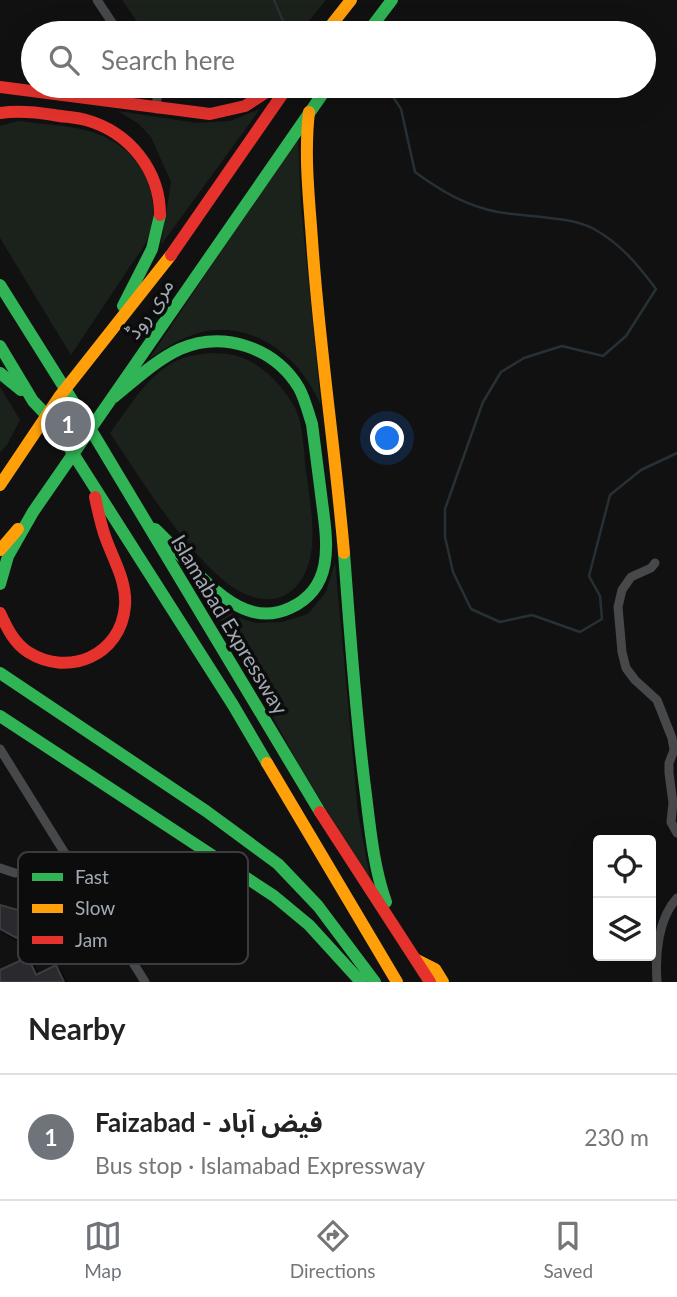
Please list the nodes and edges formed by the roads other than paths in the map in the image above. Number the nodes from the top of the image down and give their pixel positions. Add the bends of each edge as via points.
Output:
1 (97, 0) edge
2 (351, 0) edge
3 (393, 0) edge
4 (111, 21) edge
5 (334, 21) edge
6 (377, 21) edge
7 (0, 87) edge
8 (21, 90) edge
9 (79, 98) edge
10 (157, 98) edge
11 (261, 98) edge
12 (280, 98) edge
13 (319, 98) edge
14 (158, 109) junction
15 (309, 112) junction
16 (0, 113) edge
17 (0, 285) edge
18 (103, 343) junction
19 (0, 346) edge
20 (0, 373) edge
21 (114, 397) junction
22 (33, 401) junction
23 (16, 457) junction
24 (0, 466) edge
25 (91, 482) junction
26 (0, 485) edge
27 (33, 512) junction
28 (145, 521) junction
29 (0, 550) edge
30 (655, 563) dead end
31 (0, 584) edge
32 (0, 614) edge
33 (0, 673) edge
34 (0, 716) edge
35 (0, 749) edge
36 (677, 833) edge
37 (64, 852) edge
38 (207, 852) edge
39 (0, 868) edge
40 (15, 873) dead end
41 (248, 879) edge
42 (677, 898) edge
43 (392, 923) junction
44 (417, 960) junction
45 (134, 964) edge
46 (145, 982) edge
47 (360, 982) edge
48 (375, 982) edge
49 (397, 982) edge
50 (430, 982) edge
51 (443, 982) edge
52 (657, 982) edge

1 - 4 street
2 - 5 main road
3 - 6 main road
7 - 8 main road
9 - 14 main road
10 - 14 street
11 - 14 main road via 226,113
12 - 18 main road, مری روڈ via 172,254
13 - 15 main road, مری روڈ
15 - 21 main road, مری روڈ
15 - 43 main road via 305,144 315,287 337,473 361,755 373,852
16 - 18 main road via 33,111 88,120 134,147 153,173 159,191 157,232 149,257
17 - 28 main road, Islamabad Expressway
18 - 23 main road, مری روڈ
19 - 22 main road, Islamabad Expressway
20 - 22 main road
21 - 27 main road, مری روڈ
21 - 28 main road via 165,358 198,343 230,341 258,350 286,371 298,386 312,424 326,561 313,593 299,604 274,614 244,610 217,592
22 - 25 main road, Islamabad Expressway via 53,422
23 - 24 main road
23 - 26 main road, مری روڈ
25 - 32 main road via 106,542 125,586 125,611 114,638 95,656 52,664 13,639
25 - 49 main road, Islamabad Expressway via 233,705
27 - 29 main road, مری روڈ
27 - 31 main road via 8,556
28 - 43 main road, Islamabad Expressway via 296,775
30 - 36 street via 631,577 618,607 625,668 657,700 672,737 671,822
33 - 48 main road via 278,864 318,906
34 - 38 main road
35 - 37 street
39 - 40 street
41 - 47 main road via 309,925
42 - 52 street via 664,920
43 - 44 main road, Islamabad Expressway
44 - 50 main road, Islamabad Expressway
44 - 51 main road via 435,969
45 - 46 street

